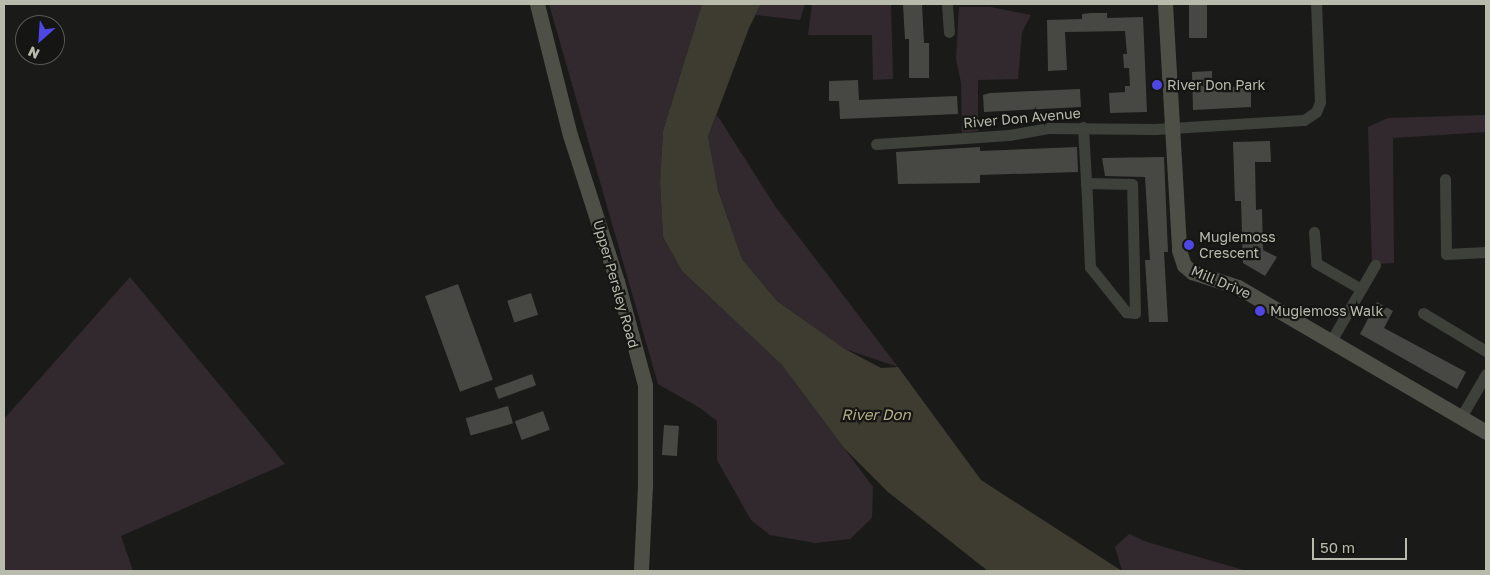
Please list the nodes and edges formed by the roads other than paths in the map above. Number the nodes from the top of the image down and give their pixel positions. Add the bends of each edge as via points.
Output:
1 (537, 4) edge
2 (947, 4) edge
3 (1165, 4) edge
4 (1316, 4) edge
5 (948, 32) dead end
6 (1083, 127) junction
7 (1171, 127) junction
8 (876, 144) dead end
9 (1445, 180) dead end
10 (1086, 183) junction
11 (1314, 232) dead end
12 (1486, 252) edge
13 (1375, 265) dead end
14 (1361, 290) junction
15 (1423, 313) dead end
16 (1331, 341) junction
17 (1486, 351) edge
18 (1486, 374) edge
19 (1460, 417) junction
20 (1486, 432) edge
21 (641, 571) edge

1 - 21 street, Upper Persley Road via 570,135 645,384
2 - 5 street
3 - 7 street, Mill Drive
4 - 7 street via 1320,102 1312,115 1304,120 1278,123
6 - 7 street, River Don Avenue
6 - 8 street, River Don Avenue
6 - 10 street
7 - 16 street, Mill Drive via 1179,250 1184,265 1192,272 1238,287
9 - 12 street via 1446,254
10 - 10 street via 1090,267 1126,312 1135,313 1132,184
11 - 14 street via 1316,263
13 - 14 street
14 - 16 street
15 - 17 street
16 - 19 street, Mill Drive
18 - 19 street
19 - 20 street, Mill Drive

